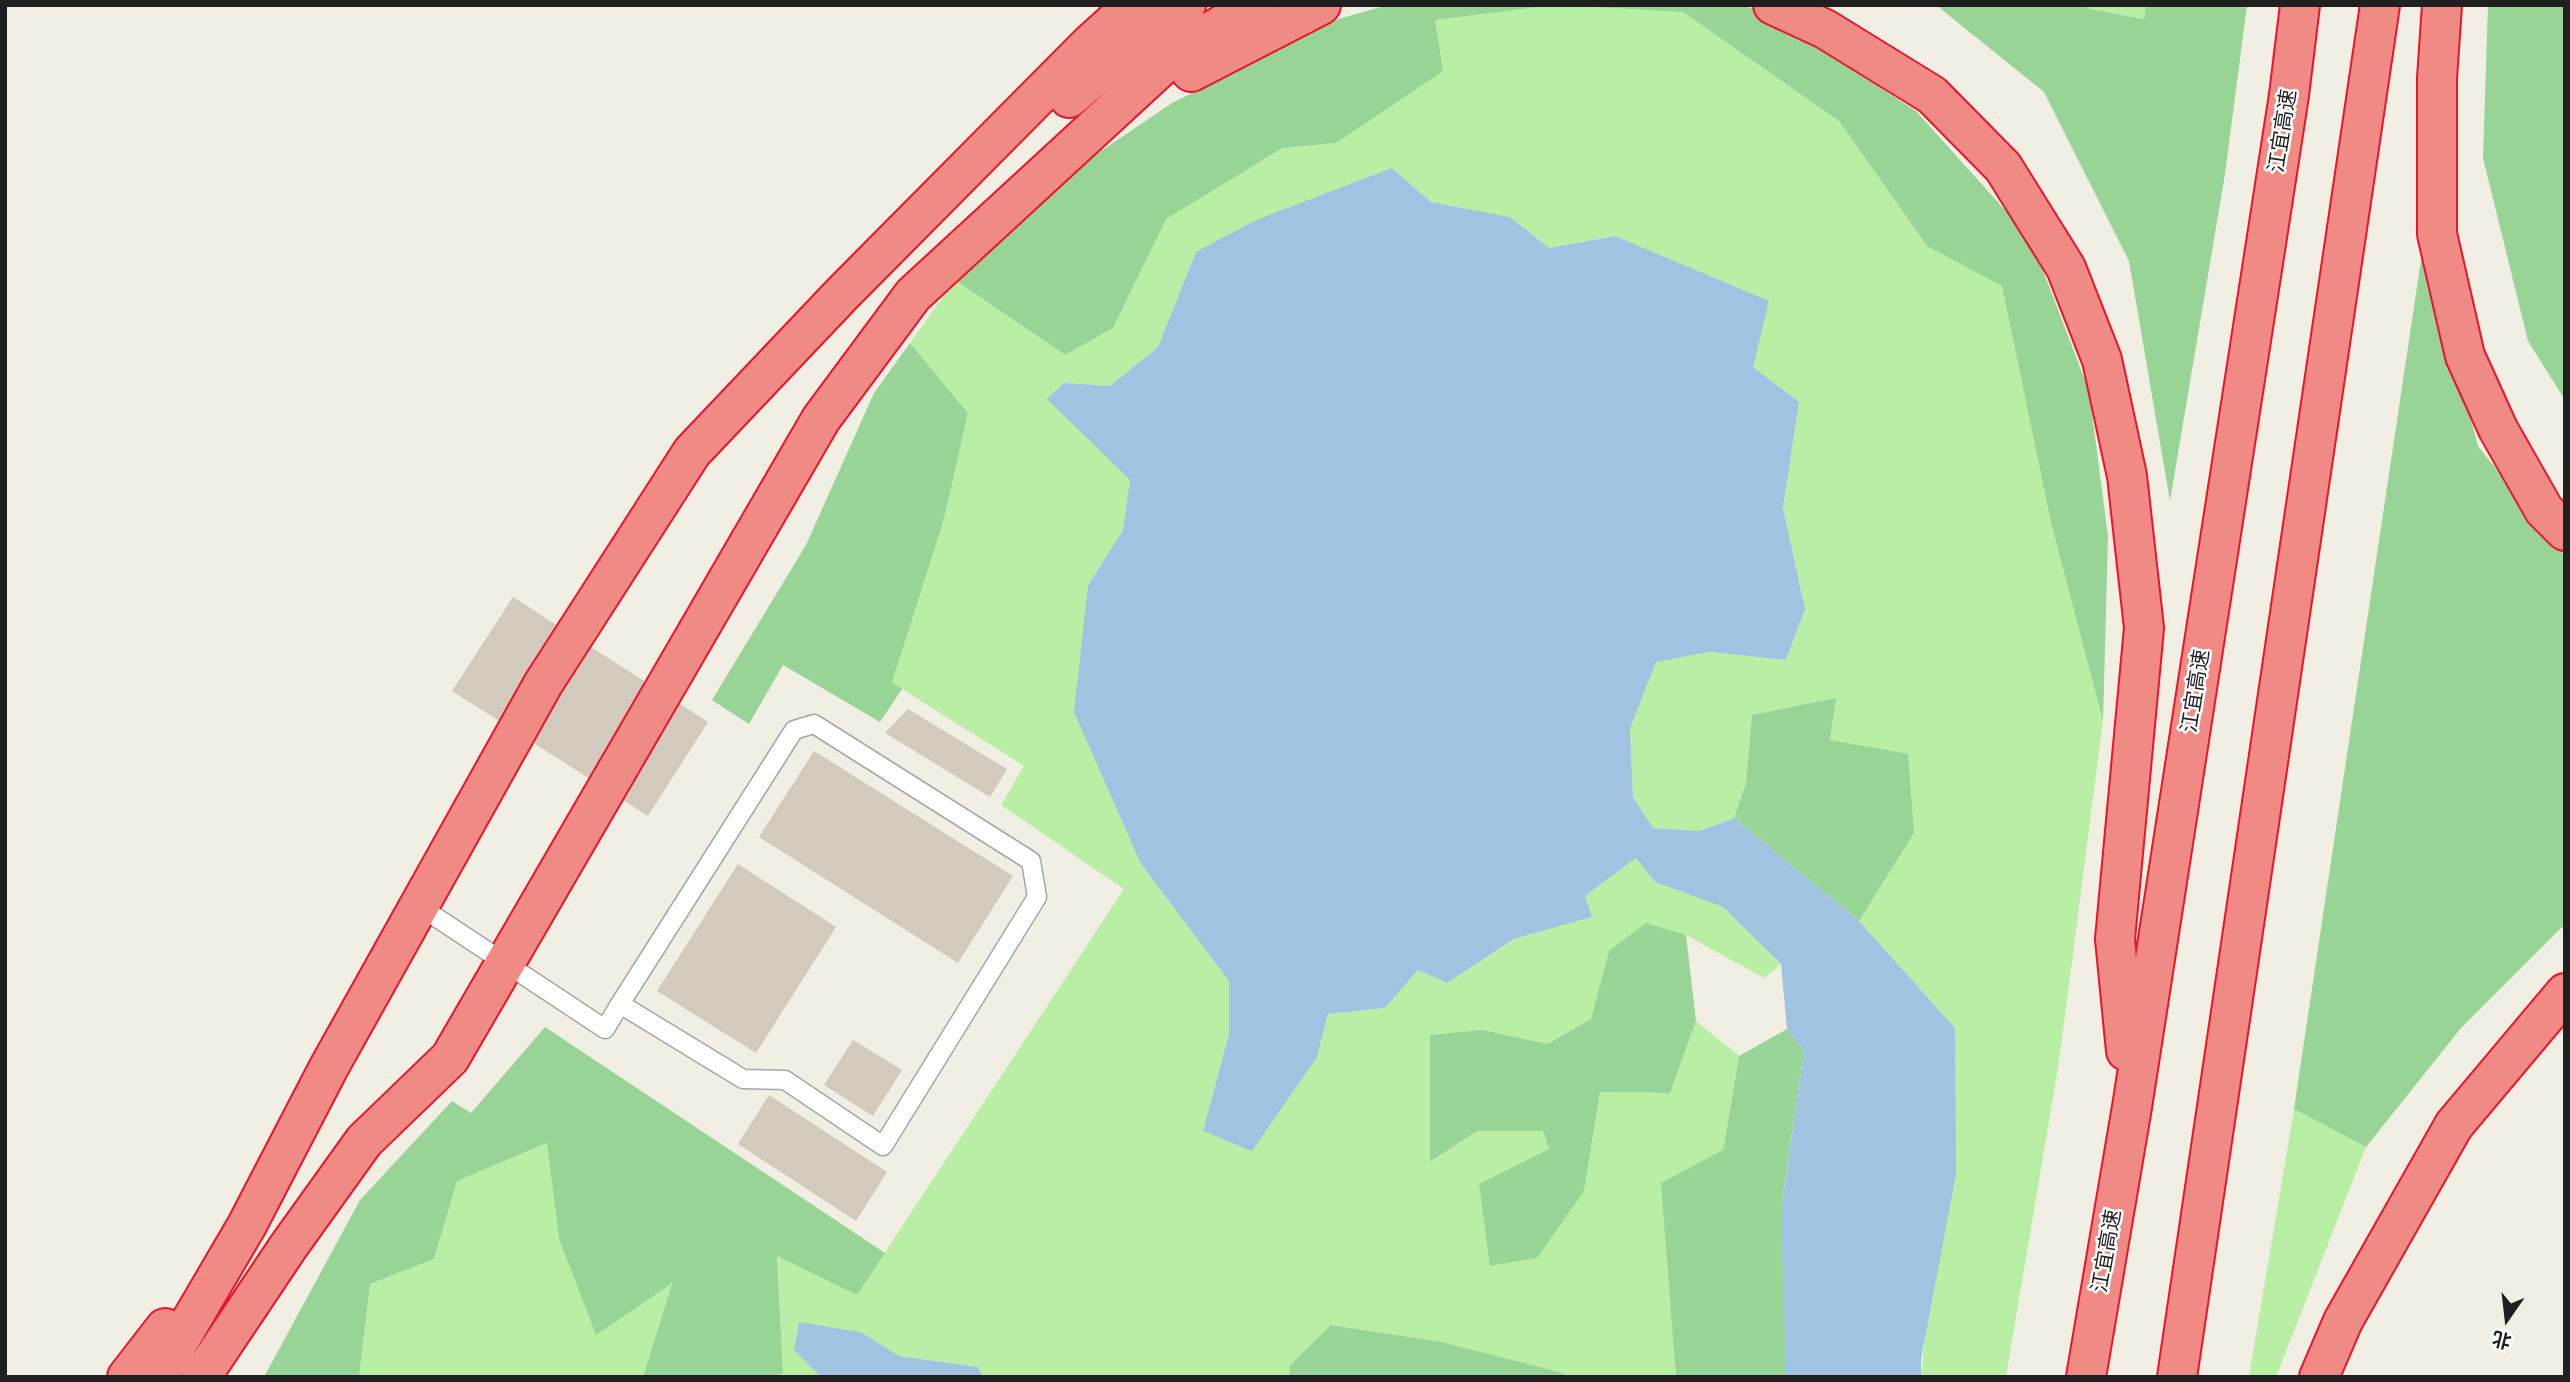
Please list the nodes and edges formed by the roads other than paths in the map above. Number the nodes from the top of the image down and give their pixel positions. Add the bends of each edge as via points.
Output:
1 (1133, 5) edge
2 (1186, 5) edge
3 (1256, 5) edge
4 (1321, 5) edge
5 (1773, 5) edge
6 (2300, 5) edge
7 (2380, 5) edge
8 (2442, 5) edge
9 (1058, 160) junction
10 (842, 294) junction
11 (2565, 531) edge
12 (419, 906) junction
13 (506, 962) junction
14 (2565, 993) edge
15 (620, 1004) junction
16 (2132, 1107) junction
17 (247, 1225) junction
18 (288, 1247) junction
19 (127, 1377) edge
20 (158, 1377) edge
21 (201, 1377) edge
22 (229, 1377) edge
23 (2086, 1377) edge
24 (2177, 1377) edge
25 (2319, 1377) edge

1 - 10 highway
2 - 10 highway via 1112,61
3 - 9 highway via 1179,50
4 - 9 highway via 1202,65
5 - 16 highway via 1825,29 1931,94 2003,167 2066,268 2102,360 2127,477 2144,628 2115,939
6 - 16 highway, 江宜高速
7 - 24 highway
8 - 11 highway via 2437,234 2465,356 2498,429 2544,510
9 - 13 highway via 913,295 821,419
10 - 12 highway via 692,452 542,684
12 - 13 lane
12 - 17 highway
13 - 15 lane via 605,1029
13 - 18 highway via 450,1058 364,1141
14 - 25 highway via 2454,1125 2343,1321
15 - 15 lane via 794,730 814,724 1031,861 1037,897 883,1146 785,1080 743,1079
16 - 23 highway, 江宜高速
17 - 19 highway
17 - 20 highway
18 - 21 highway
18 - 22 highway

